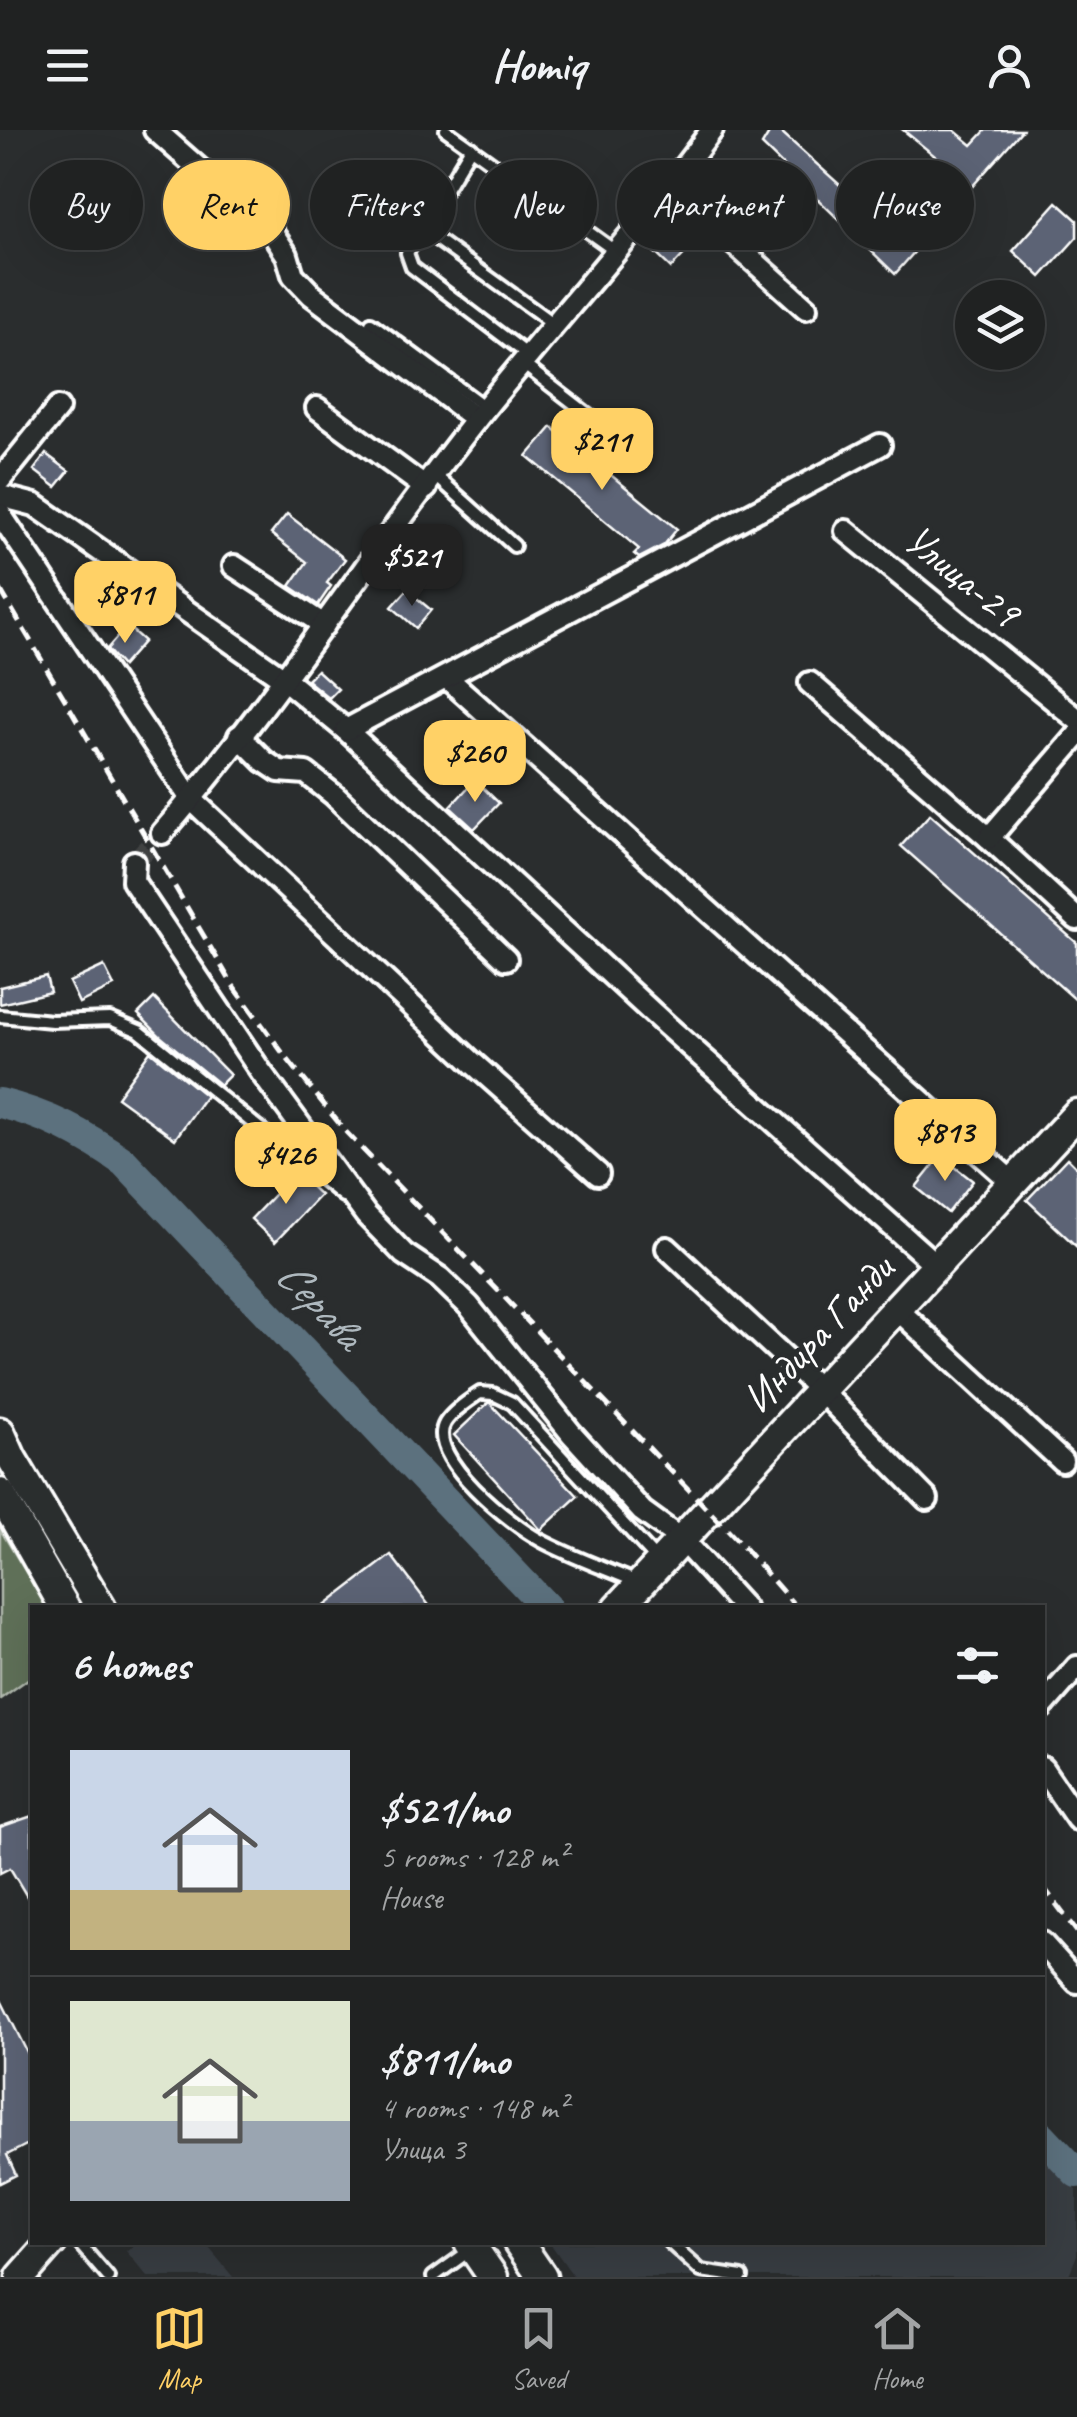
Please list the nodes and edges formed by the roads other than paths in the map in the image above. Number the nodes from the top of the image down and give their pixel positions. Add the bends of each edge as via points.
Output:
1 (155, 130) edge
2 (446, 130) edge
3 (705, 132) edge
4 (471, 147) junction
5 (687, 160) edge
6 (456, 172) edge
7 (617, 249) edge
8 (409, 250) edge
9 (451, 250) edge
10 (741, 250) edge
11 (615, 251) junction
12 (806, 308) dead end
13 (371, 322) dead end
14 (556, 326) junction
15 (526, 360) junction
16 (58, 408) dead end
17 (317, 408) dead end
18 (481, 414) junction
19 (880, 445) dead end
20 (637, 452) dead end
21 (0, 480) edge
22 (431, 482) junction
23 (0, 496) edge
24 (0, 514) edge
25 (846, 531) dead end
26 (514, 546) dead end
27 (234, 566) dead end
28 (324, 625) junction
29 (447, 678) junction
30 (284, 679) junction
31 (810, 683) dead end
32 (1077, 719) edge
33 (346, 730) junction
34 (238, 736) junction
35 (1077, 736) edge
36 (191, 799) junction
37 (162, 832) tunnel mouth
38 (989, 838) junction
39 (134, 862) dead end
40 (1077, 919) edge
41 (506, 958) dead end
42 (0, 1016) edge
43 (1077, 1114) edge
44 (598, 1174) dead end
45 (1012, 1182) junction
46 (366, 1214) junction
47 (667, 1248) dead end
48 (937, 1266) junction
49 (897, 1309) junction
50 (819, 1389) junction
51 (0, 1432) edge
52 (1062, 1461) dead end
53 (0, 1494) edge
54 (927, 1499) dead end
55 (682, 1540) junction
56 (660, 1562) junction
57 (640, 1584) junction
58 (63, 1605) edge
59 (99, 1605) edge
60 (621, 1605) edge
61 (741, 1605) edge
62 (1077, 1667) edge
63 (1045, 1704) edge
64 (1045, 1772) edge
65 (1077, 1820) edge
66 (1045, 1946) edge
67 (1077, 1982) edge
68 (49, 2245) edge
69 (81, 2245) edge
70 (520, 2245) edge
71 (672, 2245) edge
72 (471, 2246) edge
73 (21, 2277) edge
74 (108, 2277) edge
75 (434, 2277) edge
76 (493, 2277) edge
77 (542, 2277) edge
78 (742, 2277) edge

1 - 18 street via 273,234 293,275 312,295
2 - 4 lane
3 - 5 street
4 - 6 lane
4 - 11 lane
7 - 11 street
8 - 15 lane via 412,267
9 - 14 lane
10 - 12 street
11 - 14 street
13 - 18 lane
14 - 15 street
15 - 18 street
15 - 20 lane
16 - 21 street
17 - 22 street
18 - 22 street
19 - 29 street
22 - 26 lane
22 - 28 street
23 - 30 street via 35,505
24 - 36 street
25 - 32 street, Улица-29
27 - 28 street
28 - 30 street
29 - 33 street
29 - 45 street
30 - 33 street
30 - 34 street
31 - 38 street
33 - 48 street
34 - 36 street
34 - 41 street via 279,770 306,773 320,784
35 - 38 street
36 - 37 street
36 - 44 street
38 - 40 street
39 - 46 street via 133,881
42 - 46 lane via 110,1019 138,1031
43 - 45 street, Индира Ганди
45 - 48 street, Индира Ганди
46 - 55 street via 469,1306 570,1433 642,1511
47 - 50 street
48 - 49 street, Индира Ганди
49 - 50 street, Индира Ганди
49 - 52 street
50 - 54 street
50 - 55 street, Индира Ганди
51 - 59 street
53 - 58 street
55 - 56 street, Индира Ганди
55 - 61 street
56 - 57 street, Индира Ганди
56 - 57 lane via 512,1403 480,1394 445,1422 445,1456 479,1492 538,1540
57 - 60 street, Индира Ганди
62 - 63 street
64 - 65 street
66 - 67 street
68 - 73 street
69 - 74 lane
70 - 77 street
71 - 78 lane via 701,2271
72 - 75 lane
72 - 76 street

